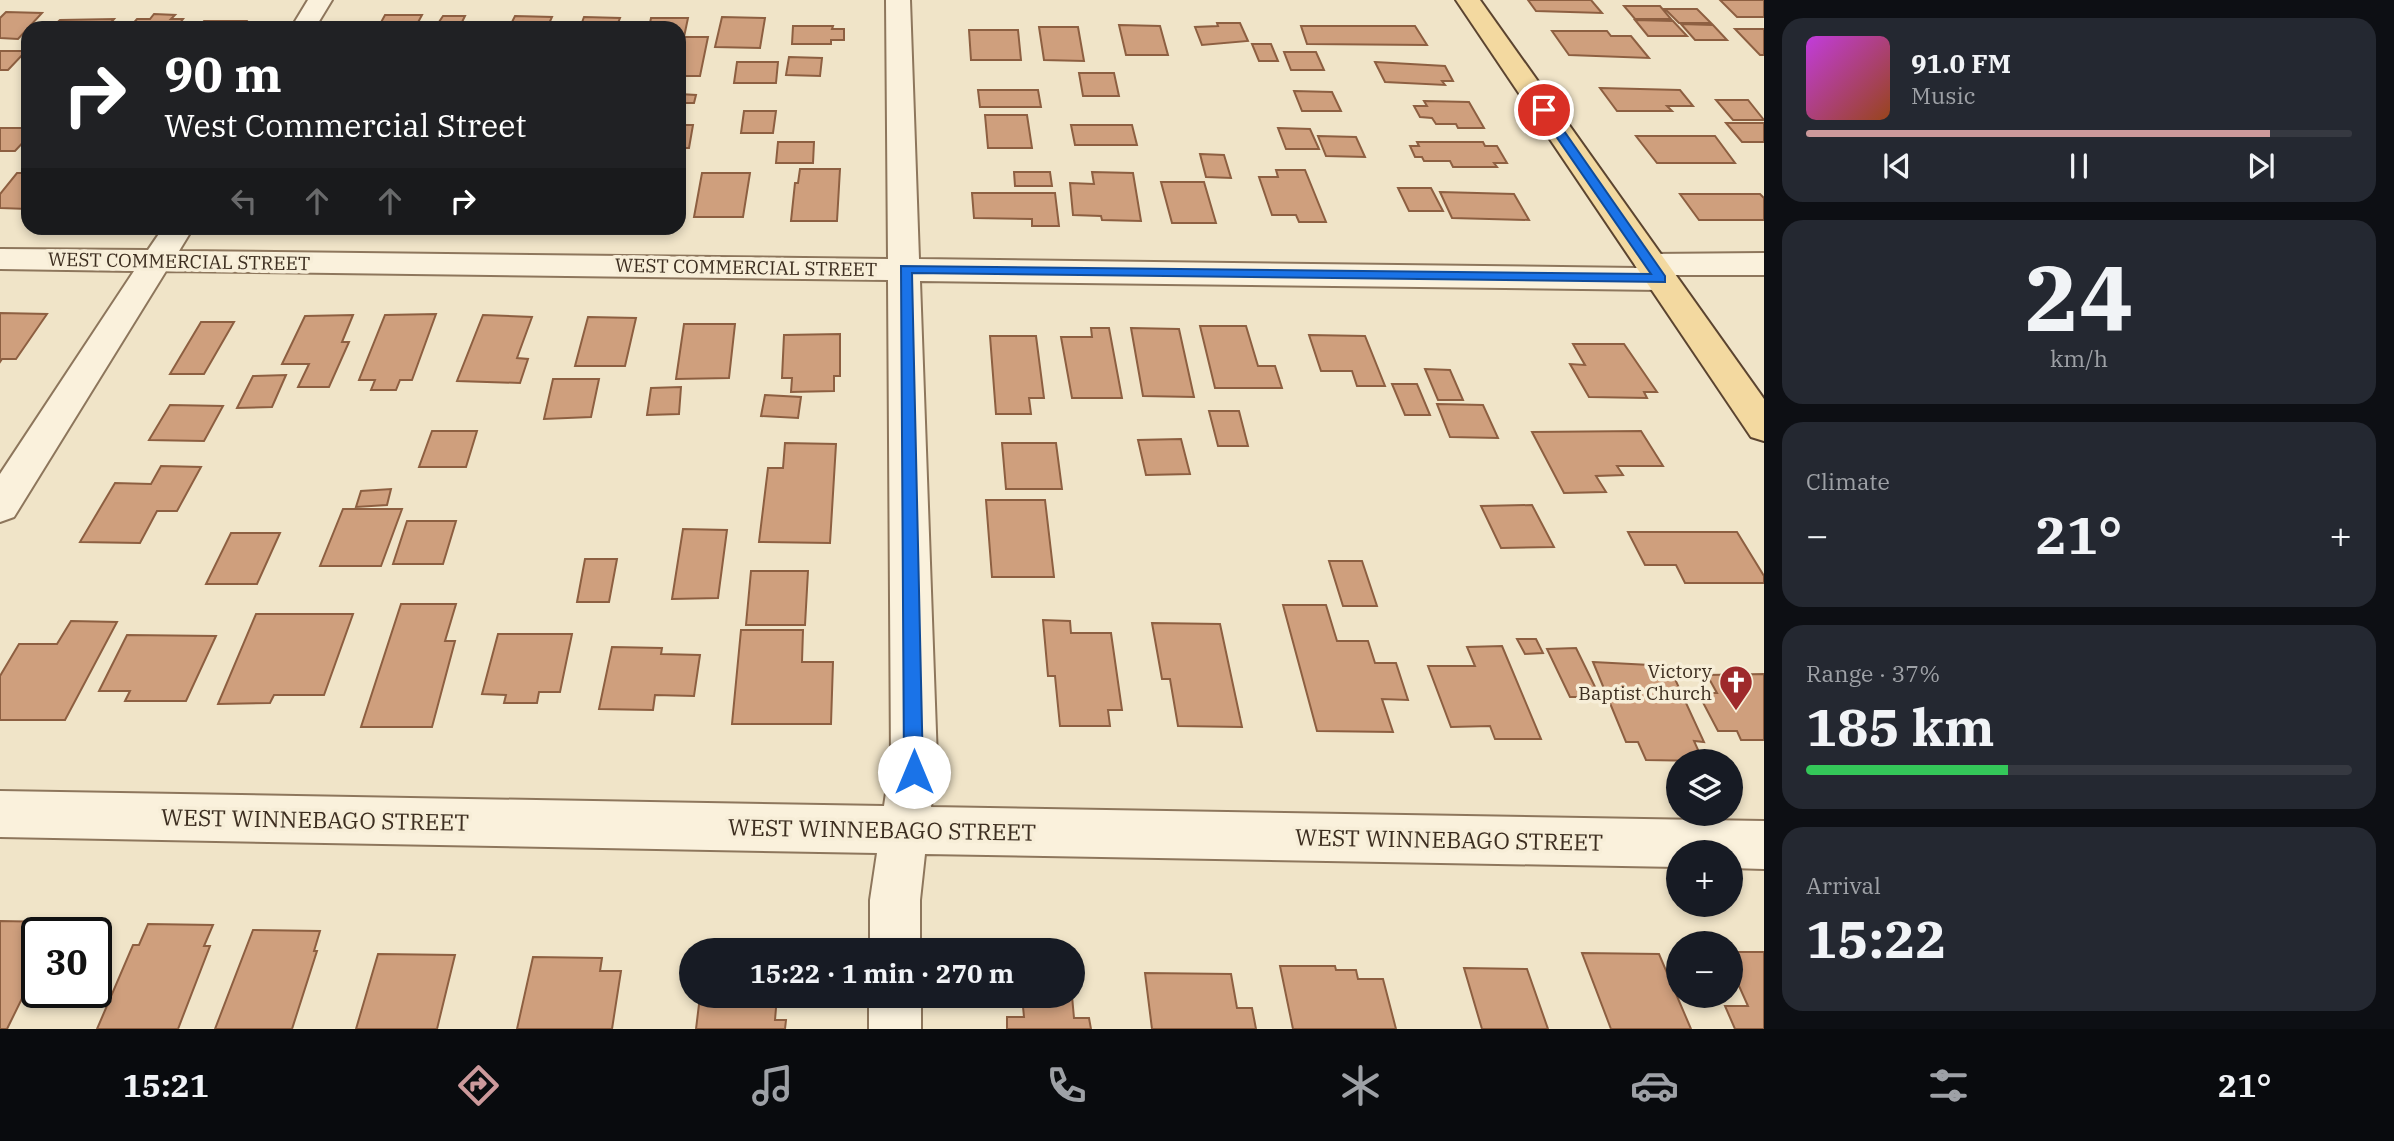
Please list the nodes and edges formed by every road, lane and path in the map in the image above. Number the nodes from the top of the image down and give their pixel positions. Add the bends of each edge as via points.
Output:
1 (320, 0) edge
2 (898, 0) edge
3 (1468, 0) edge
4 (307, 21) edge
5 (174, 235) edge
6 (0, 259) edge
7 (157, 261) junction
8 (1764, 264) edge
9 (906, 269) junction
10 (1656, 272) junction
11 (1764, 427) edge
12 (0, 506) edge
13 (0, 814) edge
14 (906, 831) junction
15 (1764, 845) edge
16 (895, 938) edge
17 (895, 1008) edge
18 (895, 1029) edge

1 - 4 street
2 - 9 street
3 - 10 main road
5 - 7 street
6 - 7 street, WEST COMMERCIAL STREET
7 - 9 street, WEST COMMERCIAL STREET
7 - 12 street
8 - 10 street, WEST COMMERCIAL STREET
9 - 10 street, WEST COMMERCIAL STREET
9 - 14 street via 914,760
10 - 11 main road
13 - 14 street, WEST WINNEBAGO STREET
14 - 15 street, WEST WINNEBAGO STREET
14 - 16 street via 895,900
17 - 18 street

